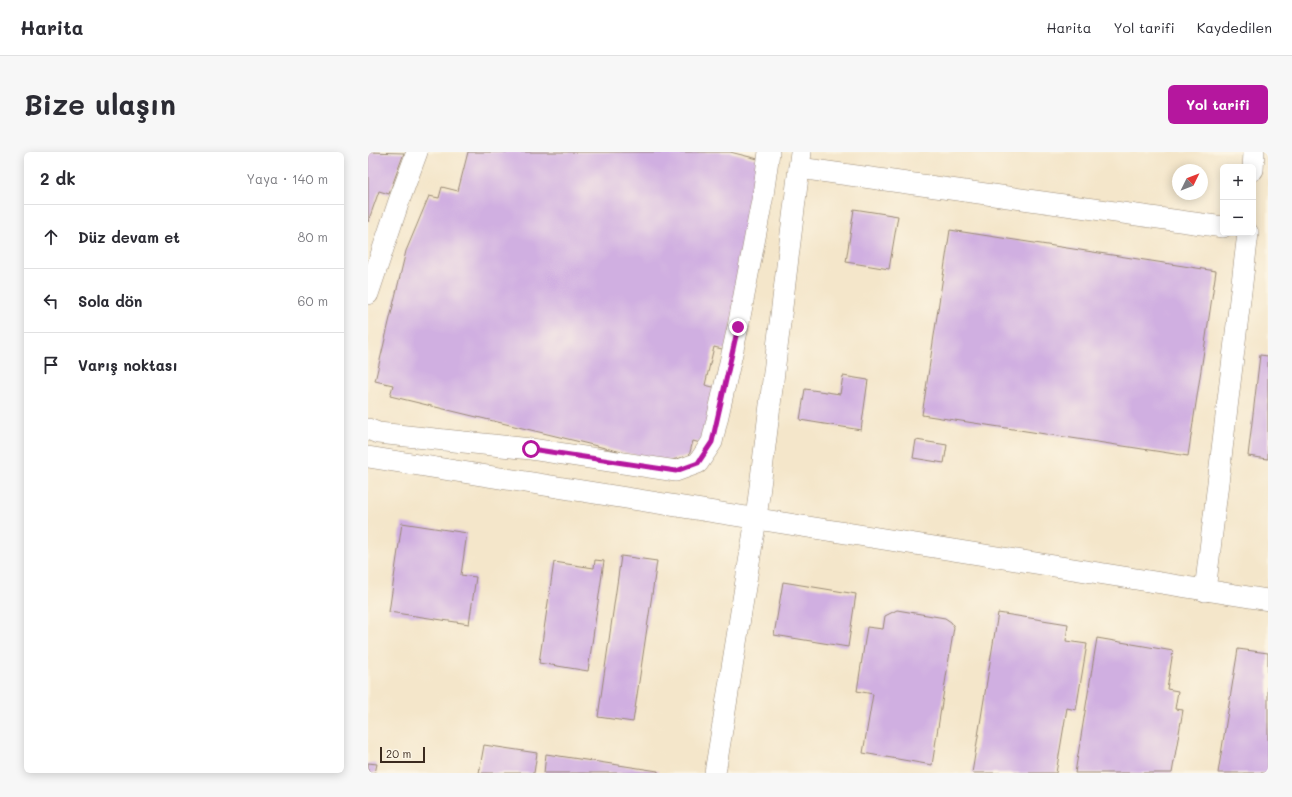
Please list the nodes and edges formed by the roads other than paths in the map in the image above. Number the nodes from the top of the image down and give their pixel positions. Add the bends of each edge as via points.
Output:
1 (417, 152) edge
2 (769, 152) edge
3 (1254, 152) edge
4 (800, 160) edge
5 (1253, 164) edge
6 (1220, 227) edge
7 (1248, 236) edge
8 (368, 294) edge
9 (368, 429) edge
10 (368, 457) edge
11 (756, 519) junction
12 (1206, 591) junction
13 (1268, 600) edge
14 (715, 773) edge

1 - 8 street
2 - 9 street via 738,327 716,426 712,442 698,463 676,471 531,449 378,433
3 - 5 street
4 - 6 street
4 - 11 street
7 - 12 street
10 - 11 street
11 - 12 street
11 - 14 street
12 - 13 street

